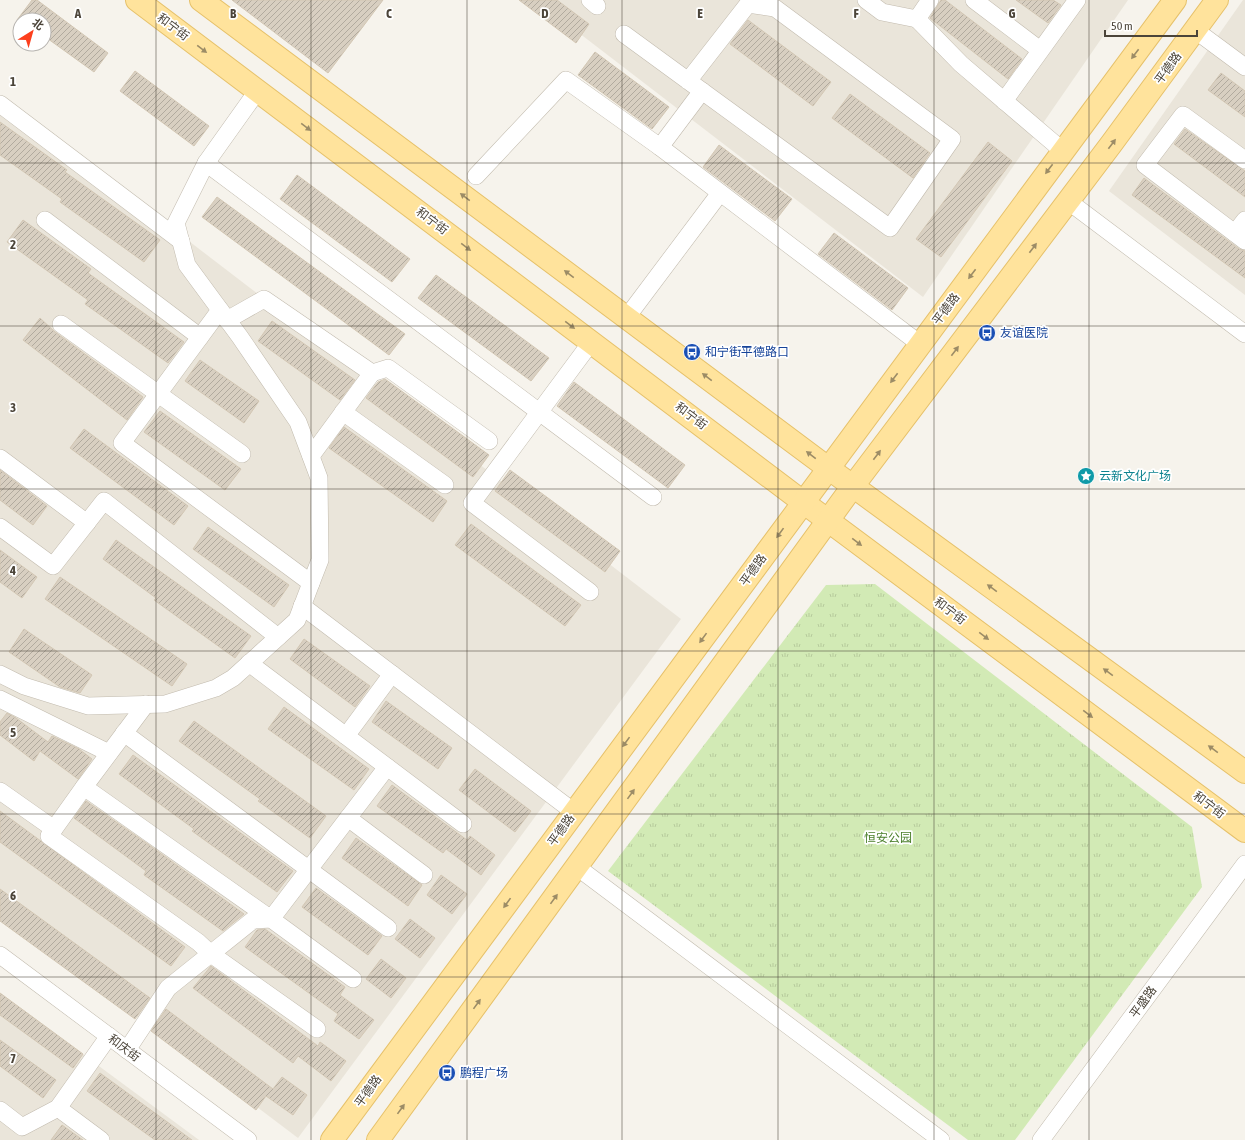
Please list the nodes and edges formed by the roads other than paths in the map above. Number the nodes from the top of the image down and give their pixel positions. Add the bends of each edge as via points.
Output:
1 (137, 0) edge
2 (201, 0) edge
3 (866, 0) edge
4 (930, 0) edge
5 (974, 0) edge
6 (1077, 0) edge
7 (1175, 0) edge
8 (1217, 0) edge
9 (917, 19) junction
10 (1195, 30) junction
11 (624, 34) dead end
12 (1040, 50) junction
13 (1245, 67) edge
14 (695, 86) junction
15 (258, 90) junction
16 (1004, 100) junction
17 (0, 104) edge
18 (660, 147) junction
19 (1063, 150) junction
20 (1245, 160) edge
21 (206, 163) junction
22 (476, 176) dead end
23 (720, 193) junction
24 (1068, 201) junction
25 (45, 220) dead end
26 (1242, 231) edge
27 (181, 241) junction
28 (224, 315) junction
29 (626, 317) junction
30 (61, 324) dead end
31 (1245, 334) edge
32 (200, 337) junction
33 (592, 341) junction
34 (920, 344) junction
35 (372, 373) junction
36 (158, 394) junction
37 (540, 411) junction
38 (343, 412) junction
39 (489, 441) dead end
40 (242, 454) dead end
41 (311, 456) junction
42 (0, 458) edge
43 (828, 468) junction
44 (445, 485) dead end
45 (853, 486) junction
46 (653, 497) dead end
47 (803, 502) junction
48 (830, 521) junction
49 (87, 523) junction
50 (0, 528) edge
51 (311, 583) junction
52 (590, 592) dead end
53 (302, 606) junction
54 (278, 637) junction
55 (249, 663) junction
56 (0, 674) edge
57 (392, 674) junction
58 (0, 699) edge
59 (146, 704) junction
60 (124, 733) junction
61 (346, 736) junction
62 (109, 753) junction
63 (387, 766) junction
64 (1245, 772) edge
65 (84, 787) junction
66 (0, 791) edge
67 (574, 812) junction
68 (348, 818) junction
69 (463, 824) dead end
70 (54, 829) junction
71 (1245, 831) edge
72 (1245, 864) edge
73 (577, 868) junction
74 (308, 870) junction
75 (424, 875) dead end
76 (271, 919) junction
77 (388, 928) dead end
78 (211, 954) junction
79 (0, 955) edge
80 (354, 979) dead end
81 (317, 1030) dead end
82 (109, 1036) junction
83 (127, 1050) junction
84 (58, 1108) junction
85 (0, 1110) edge
86 (101, 1140) edge
87 (248, 1140) edge
88 (332, 1140) edge
89 (378, 1140) edge
90 (941, 1140) edge
91 (1041, 1140) edge

1 -> 15 main road, 和宁街
29 -> 2 main road
3 - 9 street via 882,12
4 - 9 street
5 - 12 street
6 - 12 street
7 -> 19 main road, 平德路
8 - 10 main road, 平德路
9 - 16 street via 961,64
10 - 13 street
24 -> 10 main road, 平德路
11 - 14 street
12 - 16 street
14 - 14 street via 748,4 775,8 952,139 890,228
14 - 18 street
15 - 21 street
15 -> 33 main road, 和宁街
16 - 19 street
17 - 27 street
18 - 22 street via 566,80
18 - 23 street
19 -> 34 main road, 平德路
20 - 26 street via 1183,115 1145,165
21 - 27 street via 176,224
21 - 37 street
23 - 29 street
23 - 34 street
24 - 31 street
45 -> 24 main road, 平德路
25 - 32 street
27 - 28 street via 187,265
28 - 32 street
28 - 35 street via 264,299
28 - 41 street via 298,422
43 -> 29 main road
30 - 36 street
32 - 36 street
33 - 37 street
33 - 47 main road, 和宁街
34 -> 43 main road, 平德路
35 - 38 street
35 - 39 street via 388,368
36 - 40 street
36 - 51 street via 122,443
37 - 46 street
37 - 52 street via 472,503
38 - 41 street
38 - 44 street
41 - 51 street via 319,478 320,560
42 - 49 street
43 - 45 main road
43 - 47 main road, 平德路
45 - 48 main road, 平德路
64 -> 45 main road
47 - 48 main road, 和宁街
47 -> 67 main road, 平德路
48 -> 71 main road, 和宁街
73 -> 48 main road, 平德路
49 - 50 street via 53,566
49 - 54 street via 104,501
51 - 53 street
53 - 54 street via 297,620
53 - 57 street
54 - 55 street
55 - 59 street via 233,678 216,688 165,704
55 - 61 street
56 - 59 street via 24,686 88,706
57 - 61 street
57 - 67 street
58 - 62 street
59 - 60 street
60 - 62 street
60 - 74 street
61 - 63 street
62 - 65 street
63 - 68 street
63 - 69 street
65 - 70 street
65 - 76 street
66 - 70 street
67 -> 88 main road, 平德路
68 - 74 street
68 - 75 street
70 - 78 street via 49,836 198,942
72 - 91 street, 平盛路
89 -> 73 main road, 平德路
73 - 90 street
74 - 76 street
74 - 77 street
76 - 78 street via 253,920
76 - 80 street
78 - 81 street
78 - 83 street via 168,988
79 - 82 street, 和庆街
82 - 83 street, 和庆街
82 - 84 street
83 - 87 street, 和庆街
84 - 85 street via 22,1127
84 - 86 street

